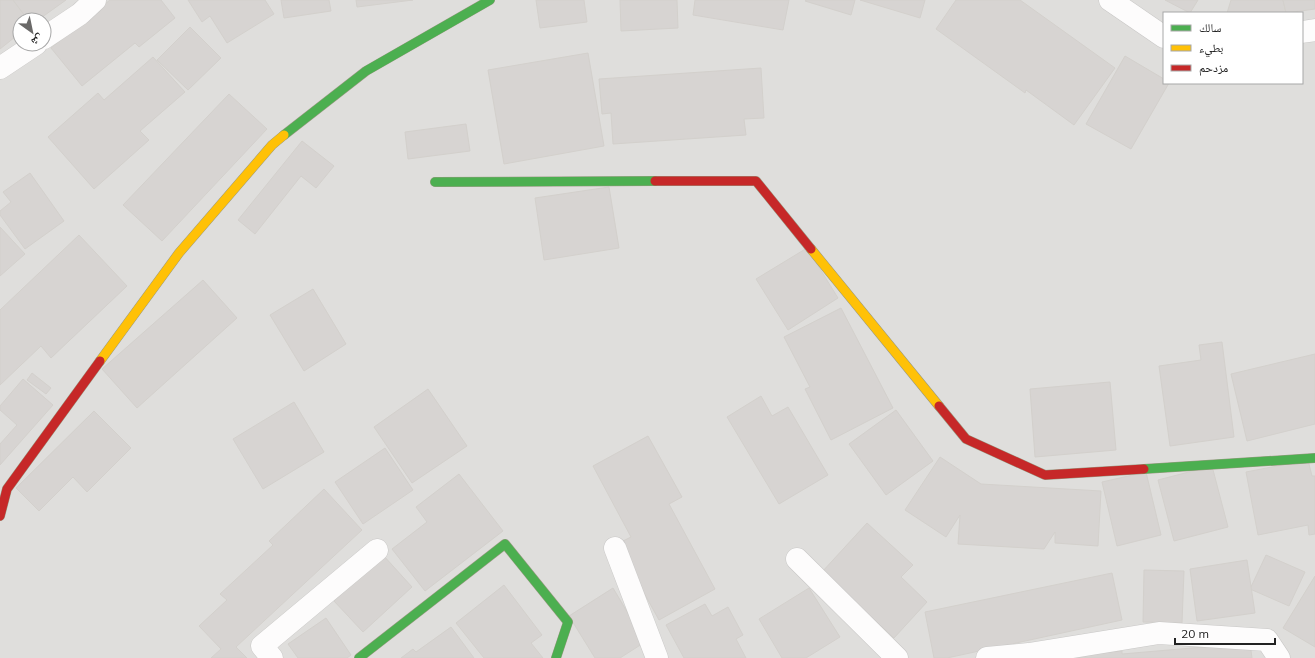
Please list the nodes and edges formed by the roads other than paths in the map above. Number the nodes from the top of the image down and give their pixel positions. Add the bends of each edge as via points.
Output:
1 (94, 0) edge
2 (490, 0) edge
3 (1110, 0) edge
4 (1315, 30) edge
5 (1303, 32) edge
6 (52, 33) edge
7 (1163, 36) edge
8 (24, 52) edge
9 (0, 68) edge
10 (435, 182) dead end
11 (1315, 458) edge
12 (0, 516) edge
13 (615, 548) dead end
14 (377, 550) dead end
15 (797, 559) dead end
16 (272, 658) edge
17 (359, 658) edge
18 (556, 658) edge
19 (657, 658) edge
20 (897, 658) edge
21 (986, 658) edge
22 (1279, 658) edge

1 - 6 street via 80,14
2 - 12 street via 366,71 272,145 179,253 7,489
3 - 7 street
4 - 5 street
8 - 9 street
10 - 11 street via 756,181 966,439 1045,475
13 - 19 street
14 - 16 street via 262,646
15 - 20 street
17 - 18 street via 505,544 568,622
21 - 22 street via 1030,654 1159,633 1267,640

